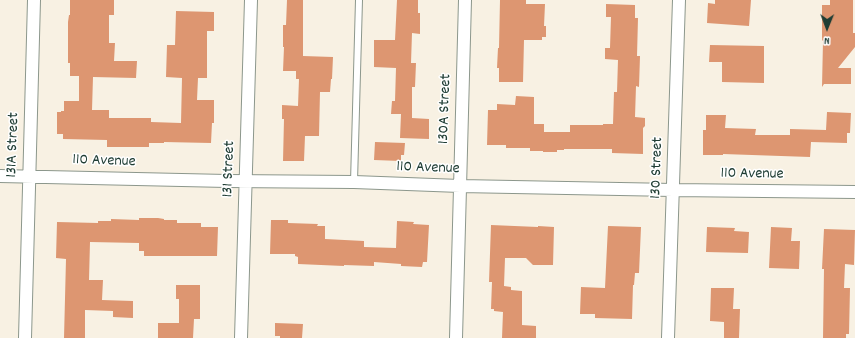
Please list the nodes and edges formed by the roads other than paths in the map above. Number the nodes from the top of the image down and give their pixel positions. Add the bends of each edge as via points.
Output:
1 (34, 0) edge
2 (251, 0) edge
3 (359, 0) edge
4 (465, 0) edge
5 (680, 0) edge
6 (0, 176) edge
7 (29, 177) junction
8 (245, 182) junction
9 (354, 182) junction
10 (460, 186) junction
11 (673, 190) junction
12 (855, 192) edge
13 (25, 338) edge
14 (241, 338) edge
15 (456, 338) edge
16 (668, 338) edge

1 - 7 street, 131A Street
2 - 8 street, 131 Street
3 - 9 lane
4 - 10 street, 130A Street
5 - 11 street, 130 Street
6 - 7 street, 110 Avenue
7 - 8 street, 110 Avenue
7 - 13 street, 131A Street
8 - 9 street, 110 Avenue
8 - 14 street, 131 Street
9 - 10 street, 110 Avenue
10 - 11 street, 110 Avenue
10 - 15 street, 130A Street
11 - 12 street, 110 Avenue
11 - 16 street, 130 Street

